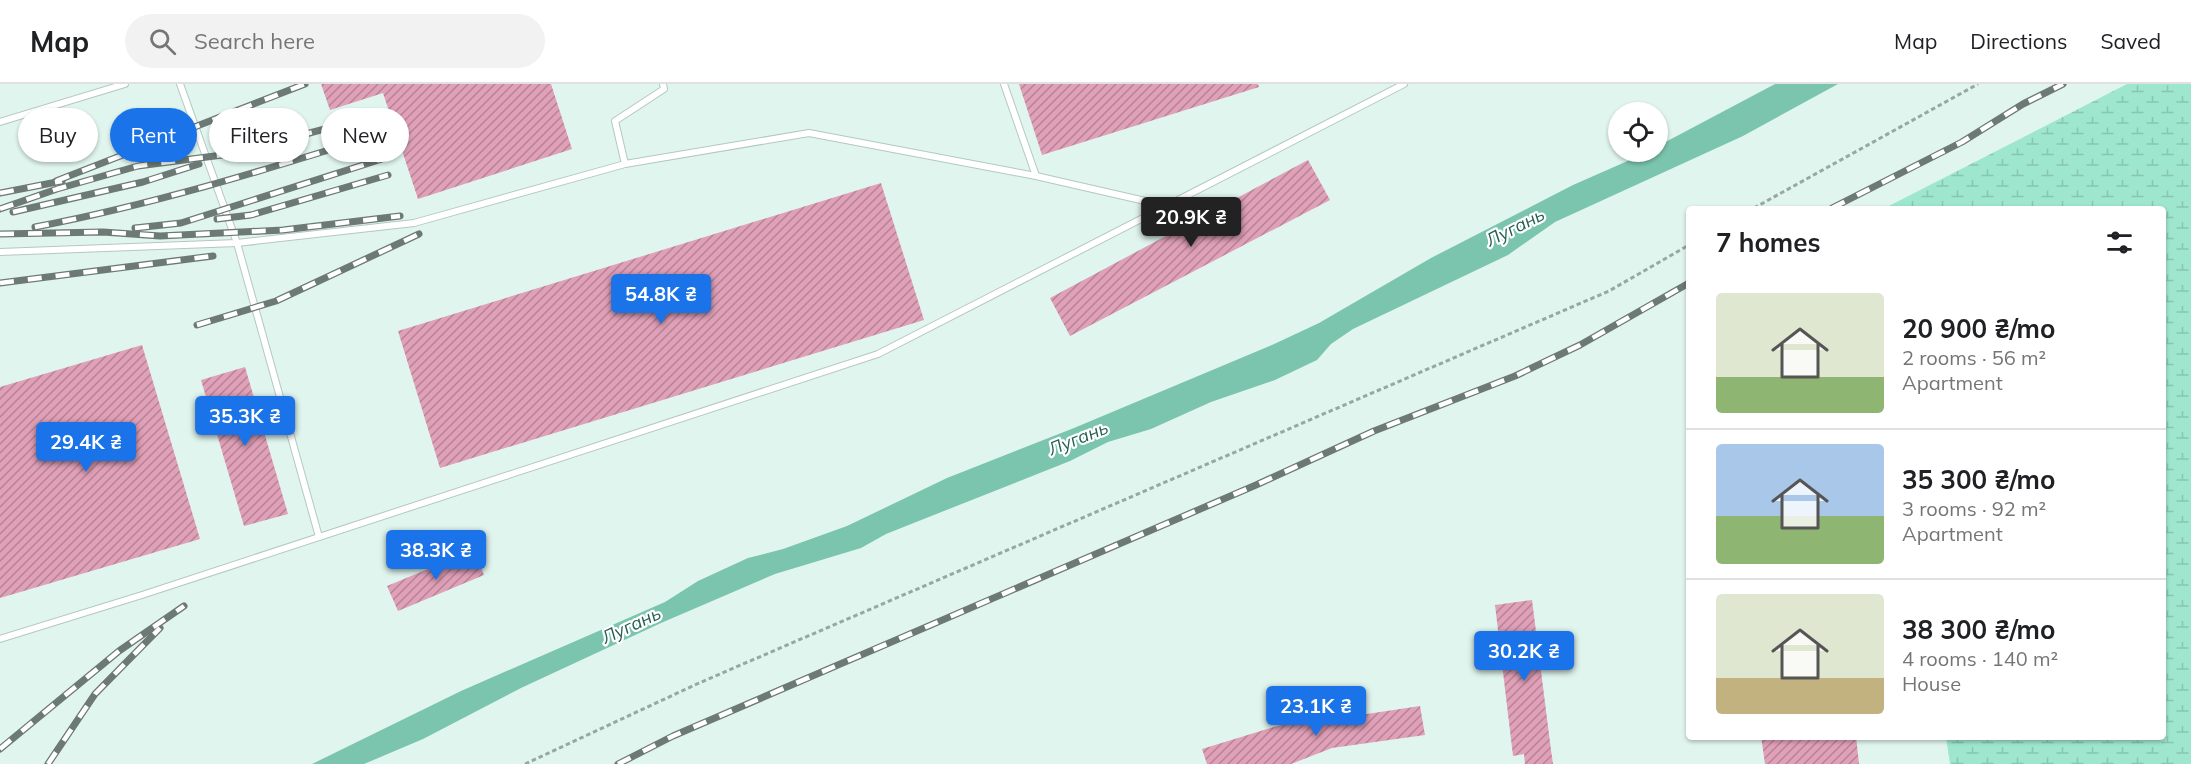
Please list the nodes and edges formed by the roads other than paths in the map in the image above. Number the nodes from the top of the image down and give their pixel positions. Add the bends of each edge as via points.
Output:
1 (125, 84) edge
2 (180, 84) edge
3 (663, 84) edge
4 (1004, 84) edge
5 (1404, 84) edge
6 (0, 122) edge
7 (625, 164) junction
8 (1035, 176) junction
9 (1167, 206) junction
10 (237, 243) junction
11 (0, 252) edge
12 (319, 537) junction
13 (0, 639) edge

1 - 6 lane
2 - 10 lane
3 - 7 lane via 664,89 615,121
4 - 8 lane
5 - 9 lane
7 - 8 lane via 809,133
7 - 10 lane via 414,223
8 - 9 lane
9 - 12 lane via 878,354
10 - 11 lane
10 - 12 lane
12 - 13 lane

